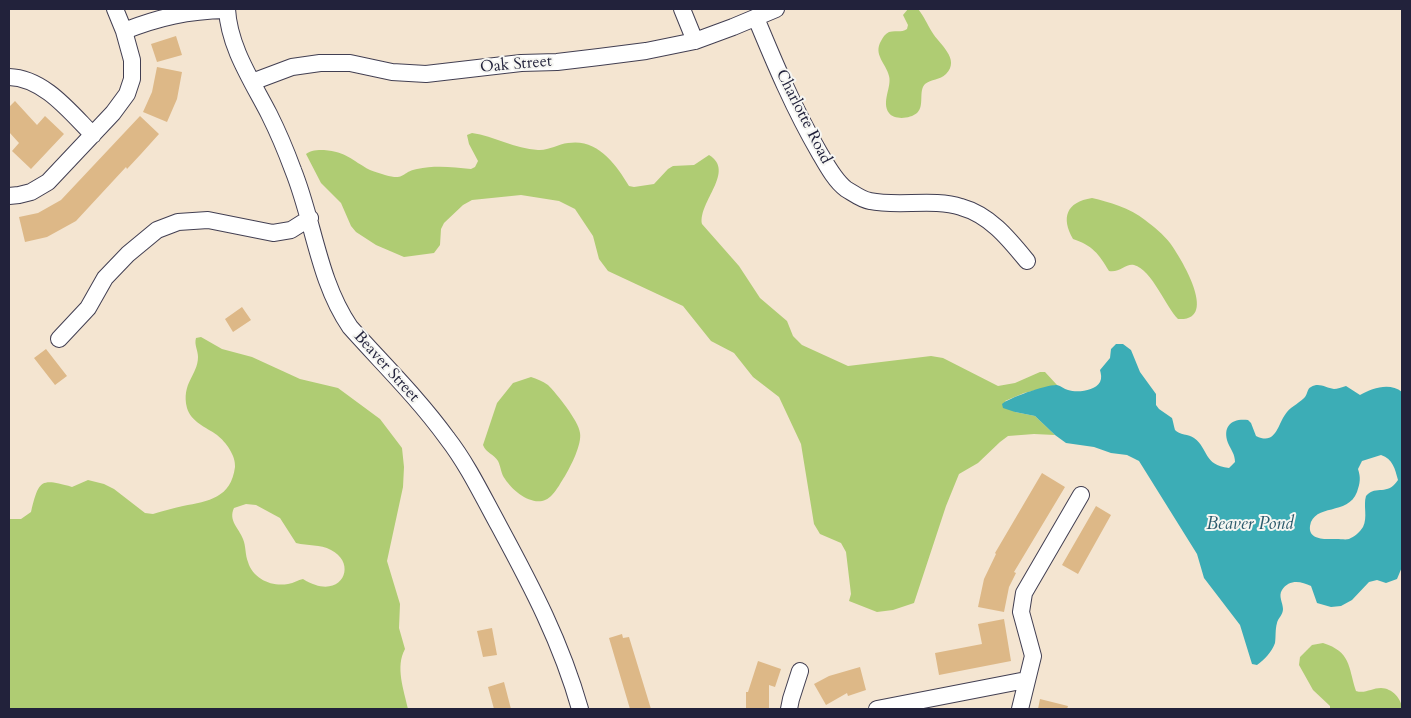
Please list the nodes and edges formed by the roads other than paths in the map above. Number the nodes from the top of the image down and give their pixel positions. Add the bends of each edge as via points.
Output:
1 (115, 9) edge
2 (682, 9) edge
3 (776, 9) edge
4 (226, 10) edge
5 (756, 18) junction
6 (124, 31) junction
7 (695, 41) junction
8 (9, 78) edge
9 (252, 82) junction
10 (93, 135) junction
11 (9, 196) edge
12 (310, 218) junction
13 (1027, 261) dead end
14 (59, 339) dead end
15 (1081, 495) dead end
16 (800, 671) dead end
17 (1026, 680) junction
18 (580, 709) edge
19 (789, 709) edge
20 (877, 709) edge
21 (1020, 709) edge

1 - 6 street
2 - 7 street
3 - 5 street, Oak Street
4 - 6 street via 170,16
4 - 9 street, Beaver Street via 239,56
5 - 7 street, Oak Street
5 - 13 street, Charlotte Road via 806,130 826,165 844,187 868,201 961,206 988,220
6 - 10 street via 132,79 127,94
7 - 9 street, Oak Street via 600,58 426,74 320,63 292,67
8 - 10 street via 34,83 62,104
9 - 12 street, Beaver Street via 282,144
10 - 11 street via 48,182 31,192
12 - 14 street via 291,230 273,233 208,220 178,222 157,230 105,278 88,308
12 - 18 street, Beaver Street via 325,276 341,313 419,402 468,470 551,626
15 - 17 street via 1024,593 1021,612 1033,656
16 - 19 street
17 - 20 street
17 - 21 street

